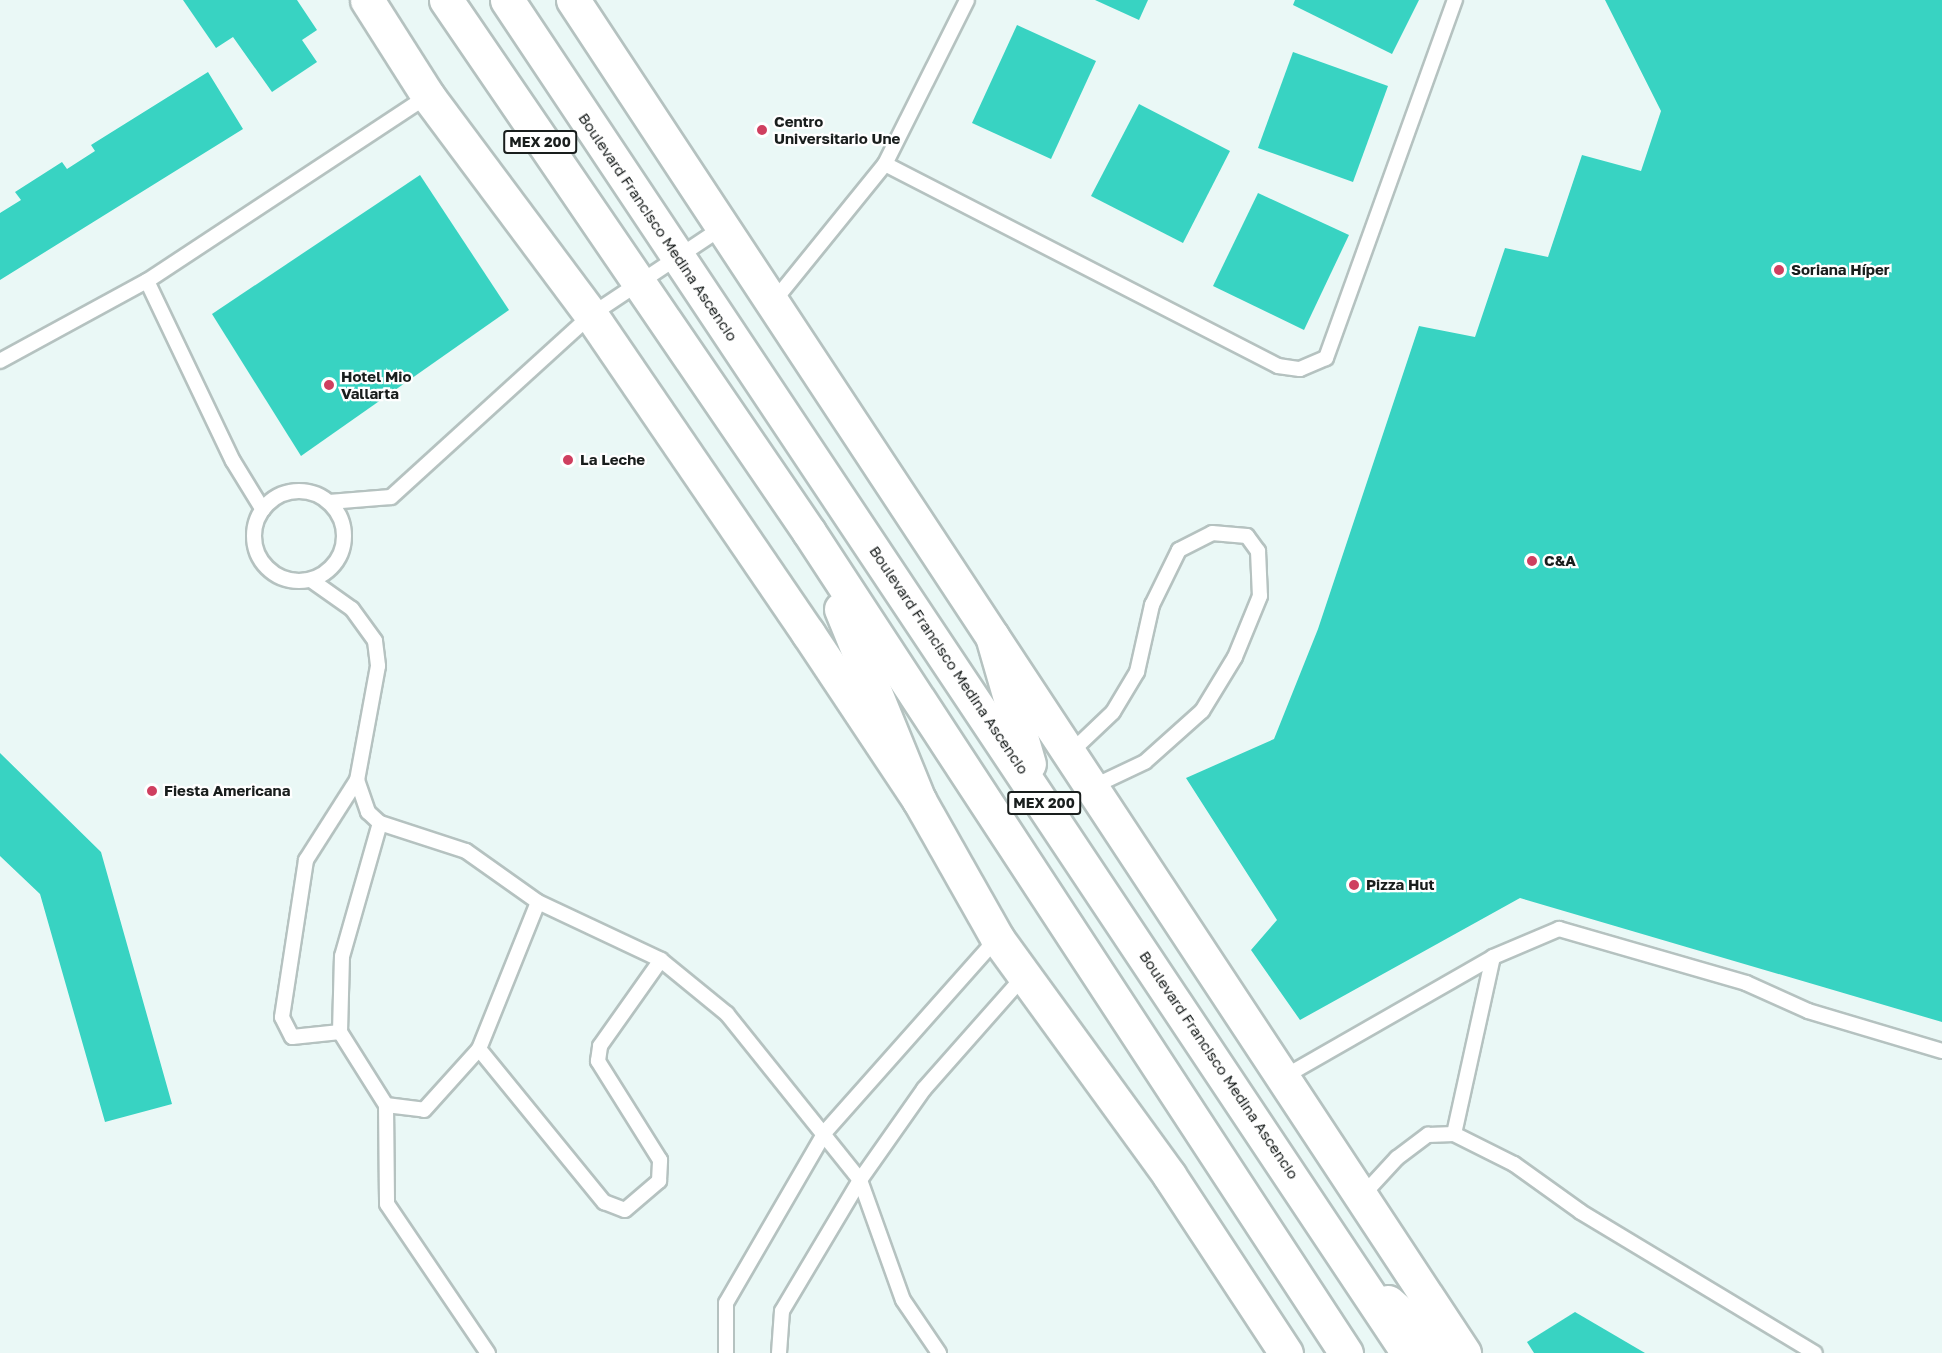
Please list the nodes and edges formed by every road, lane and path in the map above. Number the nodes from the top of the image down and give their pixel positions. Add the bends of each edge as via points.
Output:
1 (368, 0) edge
2 (446, 0) edge
3 (507, 0) edge
4 (573, 0) edge
5 (966, 0) edge
6 (1455, 0) edge
7 (428, 96) junction
8 (885, 164) junction
9 (723, 227) junction
10 (680, 254) junction
11 (147, 281) junction
12 (636, 283) junction
13 (774, 302) junction
14 (591, 315) junction
15 (0, 362) edge
16 (329, 502) junction
17 (263, 510) junction
18 (809, 532) junction
19 (311, 580) junction
20 (992, 636) junction
21 (1070, 753) junction
22 (357, 780) junction
23 (1092, 787) junction
24 (1038, 795) junction
25 (920, 800) junction
26 (380, 823) junction
27 (538, 902) junction
28 (997, 938) junction
29 (1492, 957) junction
30 (661, 960) junction
31 (1025, 975) junction
32 (340, 1032) junction
33 (479, 1049) junction
34 (1942, 1051) edge
35 (1282, 1078) junction
36 (386, 1106) junction
37 (825, 1132) junction
38 (1454, 1134) junction
39 (860, 1180) junction
40 (1361, 1198) junction
41 (1358, 1276) junction
42 (488, 1353) edge
43 (726, 1353) edge
44 (779, 1353) edge
45 (939, 1353) edge
46 (1286, 1353) edge
47 (1347, 1353) edge
48 (1408, 1353) edge
49 (1446, 1353) edge
50 (1464, 1353) edge
51 (1815, 1353) edge

1 - 7 main road
2 - 12 main road, MEX 200
3 - 10 main road, Boulevard Francisco Medina Ascencio / MEX 200 via 620,174
4 - 9 main road
5 - 8 lane
6 - 8 lane via 1326,358 1300,369 1278,366
7 - 11 lane
7 - 14 main road
8 - 13 lane
9 - 10 lane
9 - 13 main road
10 - 12 lane
10 - 24 main road, Boulevard Francisco Medina Ascencio / MEX 200
11 - 15 lane
11 - 17 lane via 233,461
12 - 14 lane
12 - 18 main road, MEX 200
13 - 20 main road
14 - 16 lane via 391,497
14 - 25 main road
16 - 17 lane via 294,491
16 - 19 lane via 344,529 343,546 326,573
17 - 19 lane via 254,539 267,568 295,582
18 - 25 main road
18 - 47 main road, MEX 200
19 - 22 lane via 352,609 375,642 378,666
20 - 21 main road
20 - 24 main road
21 - 23 main road
21 - 23 lane via 1113,712 1137,672 1152,605 1179,550 1212,534 1247,536 1258,551 1260,596 1235,657 1202,711 1145,762
22 - 26 lane via 368,812
22 - 32 lane via 306,860 282,1017 292,1037
23 - 35 main road
24 - 41 main road, Boulevard Francisco Medina Ascencio / MEX 200
25 - 28 main road
26 - 27 lane via 466,851
26 - 32 lane via 342,956
27 - 30 lane
27 - 33 lane
28 - 31 main road
28 - 37 lane
29 - 34 lane via 1559,930 1746,983 1808,1011
29 - 35 lane
29 - 38 lane
30 - 33 lane via 600,1046 598,1061 660,1160 659,1181 626,1210 604,1202
30 - 37 lane via 727,1014
31 - 39 lane via 924,1089
31 - 46 main road via 1169,1175
32 - 36 lane
33 - 36 lane via 424,1110
35 - 40 main road
36 - 42 lane via 387,1204
37 - 39 lane
37 - 43 lane via 726,1303
38 - 40 lane via 1428,1136 1397,1158
38 - 51 lane via 1514,1164 1581,1212
39 - 44 lane via 782,1311
39 - 45 lane via 903,1300
40 - 50 main road
41 - 48 main road, Boulevard Francisco Medina Ascencio / MEX 200
41 - 49 main road

